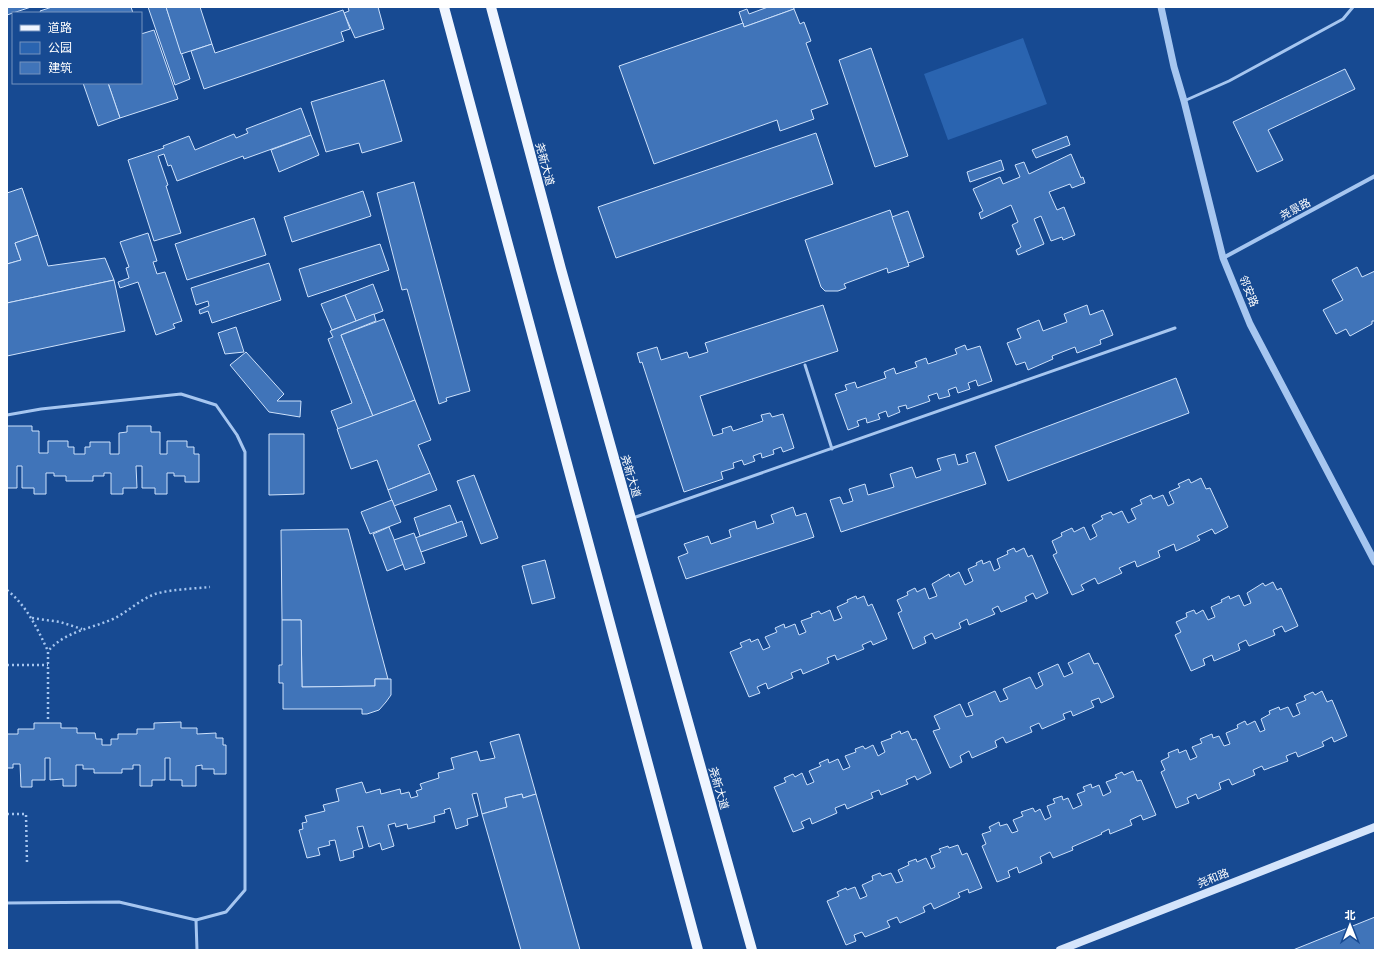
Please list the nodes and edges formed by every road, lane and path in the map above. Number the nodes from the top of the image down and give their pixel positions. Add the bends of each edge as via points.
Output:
1 (444, 7) edge
2 (492, 7) edge
3 (1161, 7) edge
4 (1353, 7) edge
5 (1184, 100) junction
6 (1375, 176) edge
7 (1224, 258) junction
8 (1176, 328) dead end
9 (805, 365) dead end
10 (7, 415) edge
11 (832, 449) junction
12 (631, 519) junction
13 (1375, 562) edge
14 (210, 587) dead end
15 (7, 590) edge
16 (32, 618) junction
17 (83, 629) junction
18 (48, 651) junction
19 (7, 665) edge
20 (48, 665) junction
21 (48, 719) dead end
22 (7, 814) edge
23 (1375, 828) edge
24 (27, 863) dead end
25 (7, 903) edge
26 (196, 920) junction
27 (197, 950) edge
28 (698, 950) edge
29 (752, 950) edge
30 (1060, 950) edge

1 - 28 main road
2 - 12 main road, 尧新大道 via 561,269
3 - 5 street, 邻安路
4 - 5 lane via 1343,19 1229,82
5 - 7 street, 邻安路
6 - 7 street, 尧景路
7 - 13 street, 邻安路 via 1250,324
8 - 11 lane
9 - 11 lane
10 - 26 lane via 181,394 216,404 245,452 245,890 226,912
11 - 12 lane
12 - 29 main road, 尧新大道
14 - 17 path via 157,594 142,600 113,619
15 - 16 path via 16,597
16 - 17 path
16 - 18 path
17 - 18 path via 57,640
18 - 20 path
19 - 20 path
20 - 21 path
22 - 24 path via 26,814
23 - 30 main road, 尧和路
25 - 26 lane via 119,902
26 - 27 lane

